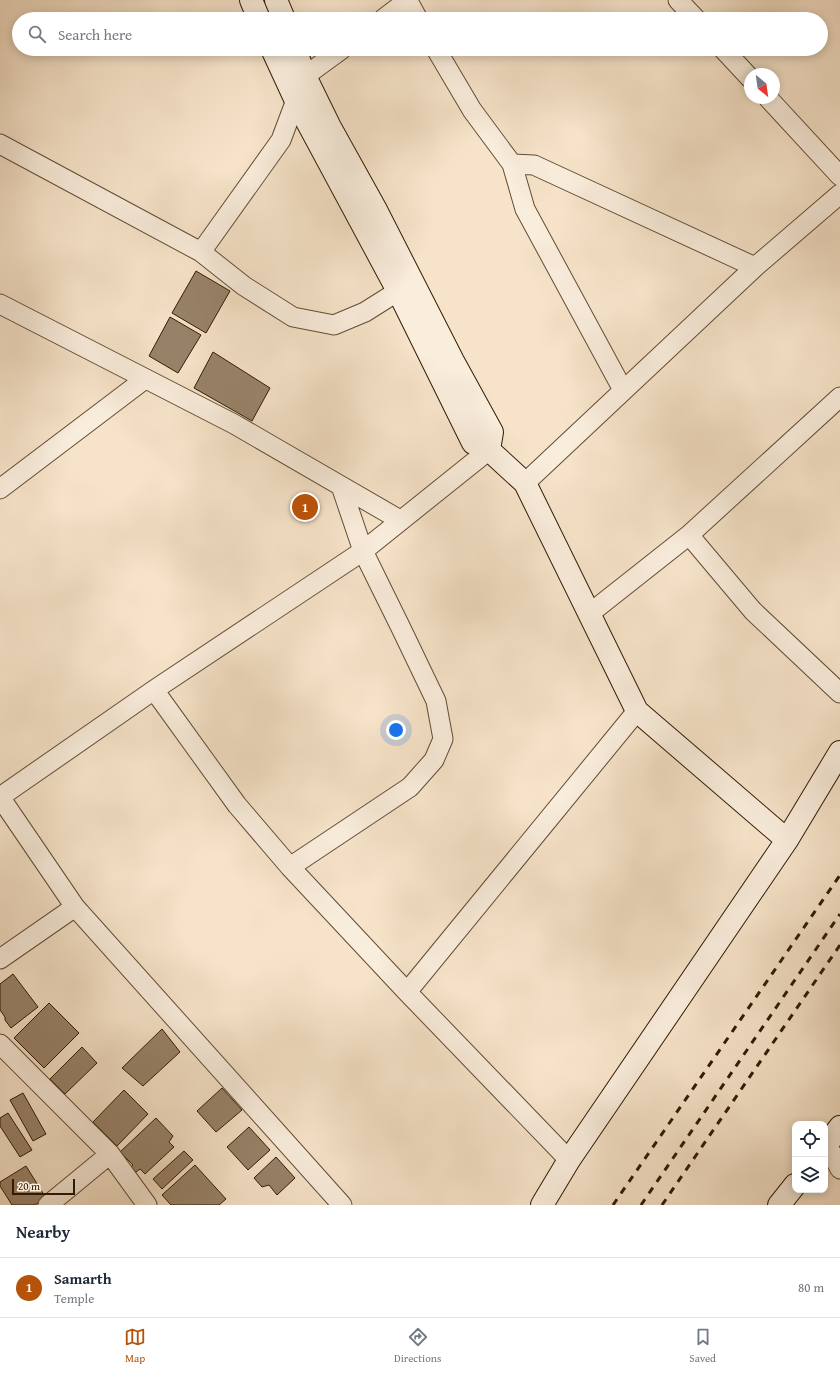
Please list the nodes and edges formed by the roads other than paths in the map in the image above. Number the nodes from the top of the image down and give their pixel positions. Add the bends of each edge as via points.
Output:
1 (251, 0) edge
2 (276, 0) edge
3 (408, 0) edge
4 (678, 0) edge
5 (256, 12) edge
6 (281, 12) edge
7 (392, 12) edge
8 (414, 12) edge
9 (689, 12) edge
10 (275, 56) edge
11 (298, 56) edge
12 (332, 56) edge
13 (440, 56) edge
14 (730, 56) edge
15 (744, 71) edge
16 (305, 76) junction
17 (296, 101) junction
18 (774, 104) edge
19 (0, 144) edge
20 (512, 164) junction
21 (840, 176) edge
22 (840, 194) edge
23 (201, 252) junction
24 (755, 267) junction
25 (405, 287) junction
26 (0, 304) edge
27 (145, 379) junction
28 (623, 390) junction
29 (840, 397) edge
30 (489, 450) junction
31 (525, 483) junction
32 (341, 486) junction
33 (0, 489) edge
34 (400, 520) junction
35 (689, 535) junction
36 (363, 552) junction
37 (589, 614) junction
38 (154, 690) junction
39 (840, 693) edge
40 (637, 712) junction
41 (840, 752) edge
42 (0, 797) edge
43 (787, 840) junction
44 (290, 867) junction
45 (75, 906) junction
46 (0, 959) edge
47 (407, 992) junction
48 (0, 1044) edge
49 (840, 1127) edge
50 (828, 1143) edge
51 (828, 1149) edge
52 (110, 1154) junction
53 (569, 1160) junction
54 (840, 1169) edge
55 (792, 1189) edge
56 (48, 1205) edge
57 (147, 1205) edge
58 (342, 1205) edge
59 (542, 1205) edge
60 (779, 1205) edge

1 - 5 street
2 - 6 street
3 - 7 street
3 - 8 street
4 - 9 street
10 - 17 street
11 - 16 street
12 - 16 street
13 - 20 street via 472,110
14 - 15 street
16 - 17 street
16 - 25 street via 375,208
17 - 23 street via 280,140
17 - 25 street
18 - 21 street
19 - 23 street
20 - 24 street via 534,165
20 - 28 street via 525,209
22 - 24 street
23 - 25 street via 244,286 293,317 334,325 365,312
24 - 28 street
25 - 30 street via 453,361 492,432
26 - 27 street
27 - 32 street via 234,424
27 - 33 street
28 - 31 street
29 - 35 street
30 - 31 street
30 - 34 street
31 - 37 street
32 - 34 street
32 - 36 street
34 - 36 street
35 - 37 street
35 - 39 street via 753,611
36 - 38 street
36 - 44 street via 436,701 443,739 434,760 410,787
37 - 40 street
38 - 42 street
38 - 44 street via 237,805
40 - 43 street
40 - 47 street
41 - 43 street
42 - 45 street
43 - 53 street
44 - 47 street
45 - 46 street
45 - 58 street
47 - 53 street
48 - 52 street
49 - 50 street
51 - 54 street
52 - 56 street
52 - 57 street
53 - 59 street
55 - 60 street

